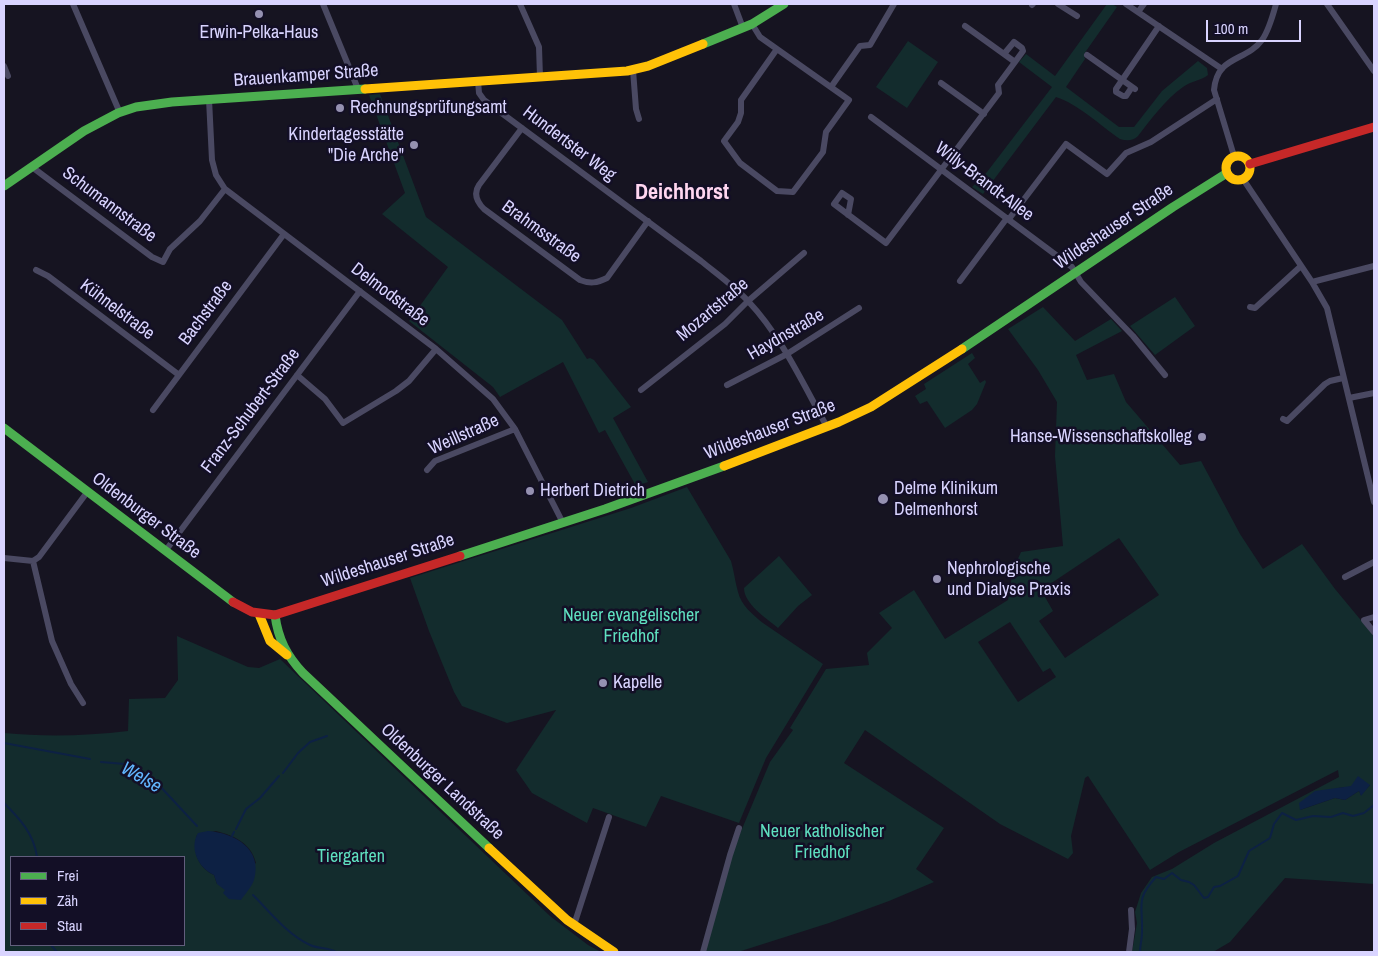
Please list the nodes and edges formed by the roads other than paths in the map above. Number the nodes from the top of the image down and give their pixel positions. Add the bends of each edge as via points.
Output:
1 (73, 4) edge
2 (323, 4) edge
3 (520, 4) edge
4 (734, 4) edge
5 (784, 4) edge
6 (894, 4) edge
7 (1058, 4) edge
8 (1126, 4) edge
9 (1144, 4) edge
10 (1276, 4) edge
11 (1327, 4) edge
12 (1138, 12) junction
13 (1077, 16) dead end
14 (752, 24) junction
15 (965, 26) dead end
16 (1159, 26) junction
17 (743, 28) junction
18 (777, 49) junction
19 (1004, 54) junction
20 (1087, 56) dead end
21 (1015, 62) junction
22 (4, 66) edge
23 (1222, 69) junction
24 (632, 70) junction
25 (1374, 71) edge
26 (8, 76) dead end
27 (540, 77) junction
28 (1122, 80) junction
29 (478, 81) junction
30 (941, 83) dead end
31 (832, 87) junction
32 (358, 89) junction
33 (209, 99) junction
34 (1217, 99) junction
35 (120, 113) junction
36 (984, 114) junction
37 (872, 117) dead end
38 (639, 119) dead end
39 (1374, 127) edge
40 (522, 128) junction
41 (1234, 156) junction
42 (1250, 164) junction
43 (32, 167) junction
44 (942, 169) junction
45 (1227, 173) junction
46 (1242, 179) junction
47 (4, 186) edge
48 (225, 189) junction
49 (848, 214) dead end
50 (1008, 219) junction
51 (648, 221) junction
52 (284, 234) junction
53 (804, 253) dead end
54 (1301, 266) junction
55 (1374, 266) edge
56 (36, 270) dead end
57 (1076, 272) junction
58 (960, 281) dead end
59 (1312, 282) junction
60 (360, 291) junction
61 (748, 301) junction
62 (1250, 307) dead end
63 (858, 308) dead end
64 (436, 348) junction
65 (787, 354) junction
66 (1164, 374) dead end
67 (179, 375) junction
68 (297, 375) junction
69 (1343, 378) junction
70 (727, 385) dead end
71 (640, 390) dead end
72 (1374, 393) edge
73 (1349, 398) junction
74 (153, 410) dead end
75 (1283, 419) dead end
76 (826, 427) junction
77 (4, 428) edge
78 (515, 429) junction
79 (427, 470) dead end
80 (88, 491) junction
81 (1374, 502) edge
82 (564, 523) junction
83 (166, 550) junction
84 (4, 558) edge
85 (33, 561) junction
86 (1374, 562) edge
87 (1345, 578) dead end
88 (258, 614) junction
89 (275, 615) junction
90 (1374, 617) edge
91 (1374, 632) edge
92 (287, 656) junction
93 (83, 703) dead end
94 (609, 817) dead end
95 (739, 828) dead end
96 (1131, 910) dead end
97 (574, 925) junction
98 (614, 952) edge
99 (703, 952) edge
100 (1129, 952) edge

1 - 35 street
2 - 32 street
3 - 27 street via 539,47
4 - 17 street
5 - 14 main road, Brauenkamper Straße
6 - 31 street via 870,45 860,46
7 - 13 street
8 - 12 street
9 - 12 street
10 - 23 street via 1262,40
11 - 25 street
12 - 16 street
14 - 17 main road, Brauenkamper Straße
14 - 18 street via 760,37
15 - 19 street
16 - 23 street
16 - 28 street
17 - 24 main road, Brauenkamper Straße
18 - 31 street
18 - 31 street via 740,100 738,122 724,141 740,163 777,190 793,192 823,152 826,132 849,100
19 - 21 street
19 - 21 street via 1014,42 1023,52
20 - 28 street
21 - 36 street via 998,85 999,93
22 - 26 street
23 - 34 street via 1215,80
24 - 27 main road, Brauenkamper Straße
24 - 38 street
27 - 29 main road, Brauenkamper Straße
28 - 28 street via 1134,88 1126,96 1116,92
29 - 32 main road, Brauenkamper Straße
29 - 40 street, Hundertster Weg via 479,93 484,100
30 - 36 street
32 - 33 main road, Brauenkamper Straße
33 - 35 main road, Brauenkamper Straße via 150,104
33 - 48 street, Delmodstraße via 212,160
34 - 41 street
34 - 50 street via 1151,142 1126,153 1107,174 1066,144
35 - 43 main road, Brauenkamper Straße via 87,129
36 - 44 street
37 - 44 street, Willy-Brandt-Allee
39 - 42 main road
40 - 51 street, Hundertster Weg
40 - 51 street, Brahmsstraße via 479,185 477,198 484,209 580,280 591,283 606,278
41 - 42 main road via 1242,156
41 - 45 main road via 1226,164
42 - 46 main road via 1249,173
43 - 47 main road, Brauenkamper Straße
43 - 48 street, Schumannstraße via 163,262 170,249 200,221
44 - 49 street via 886,243
44 - 50 street, Willy-Brandt-Allee
45 - 46 main road via 1231,178
45 - 57 main road, Wildeshauser Straße
46 - 54 street
48 - 52 street, Delmodstraße
50 - 57 street, Willy-Brandt-Allee
50 - 58 street
51 - 61 street, Hundertster Weg
52 - 60 street, Delmodstraße
52 - 67 street, Bachstraße
53 - 61 street, Mozartstraße
54 - 59 street
54 - 62 street via 1255,308
55 - 59 street
56 - 67 street, Kühnelstraße
57 - 66 street, Willy-Brandt-Allee via 1081,282
57 - 76 main road, Wildeshauser Straße via 892,395
59 - 69 street via 1327,308
60 - 64 street, Delmodstraße
60 - 68 street, Franz-Schubert-Straße
61 - 65 street, Hundertster Weg
61 - 71 street, Mozartstraße via 725,324
63 - 65 street, Haydnstraße
64 - 68 street via 403,386 343,423 325,399
64 - 78 street, Delmodstraße via 494,399
65 - 70 street, Haydnstraße
65 - 76 street, Hundertster Weg
67 - 74 street, Bachstraße
68 - 83 street, Franz-Schubert-Straße
69 - 73 street
69 - 75 street via 1325,384 1287,421
72 - 73 street
73 - 81 street
76 - 82 main road, Wildeshauser Straße
77 - 80 main road, Oldenburger Straße
78 - 79 street, Weillstraße via 435,461
78 - 82 street, Delmodstraße
80 - 83 main road, Oldenburger Straße
80 - 85 street
82 - 89 main road, Wildeshauser Straße
83 - 88 main road, Oldenburger Straße via 243,609
84 - 85 street
85 - 93 street via 52,641
86 - 87 street
88 - 89 main road, Oldenburger Straße
88 - 92 main road via 270,641
89 - 92 main road, Oldenburger Landstraße via 276,629
90 - 91 street via 1364,620
92 - 97 main road, Oldenburger Landstraße
94 - 97 street
95 - 99 street
96 - 100 street
97 - 98 main road, Oldenburger Landstraße

